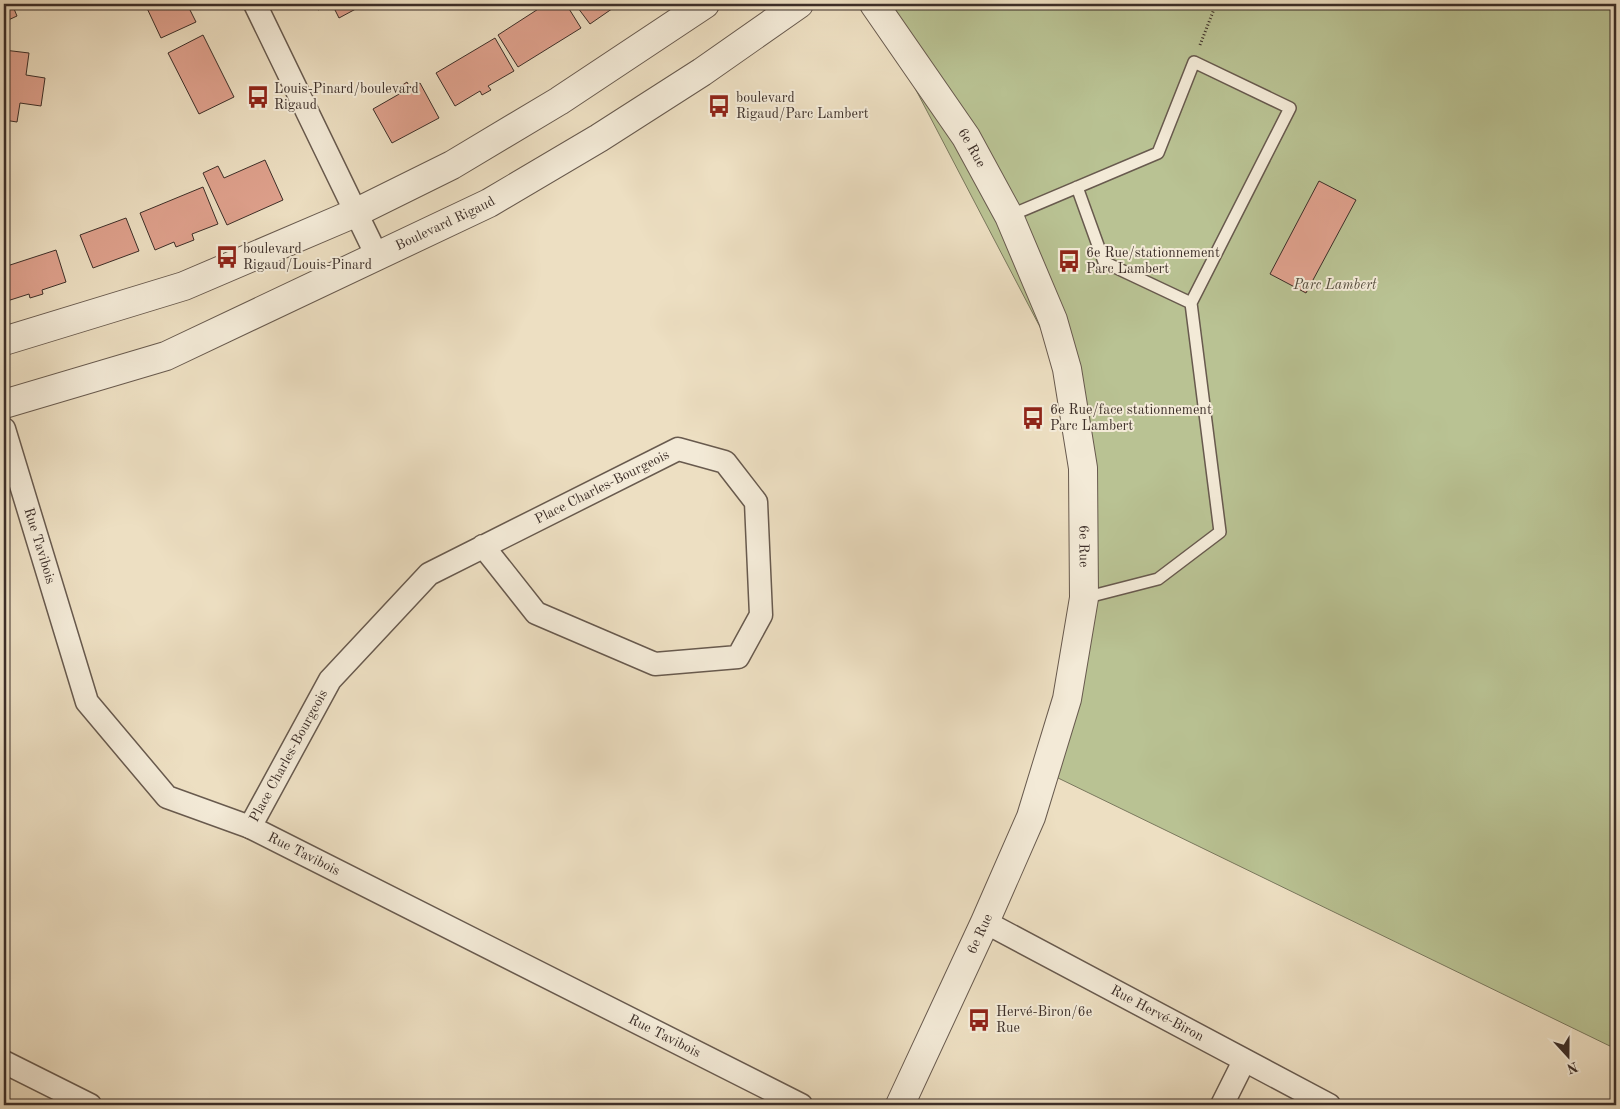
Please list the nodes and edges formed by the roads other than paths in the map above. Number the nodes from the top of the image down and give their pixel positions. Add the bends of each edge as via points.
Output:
1 (255, 4) edge
2 (706, 4) edge
3 (799, 4) edge
4 (874, 4) edge
5 (1076, 187) junction
6 (355, 213) junction
7 (1009, 216) junction
8 (377, 256) junction
9 (1191, 303) junction
10 (4, 341) edge
11 (4, 404) edge
12 (4, 429) edge
13 (483, 546) junction
14 (1084, 598) junction
15 (250, 827) junction
16 (985, 922) junction
17 (1244, 1061) junction
18 (4, 1062) edge
19 (90, 1105) edge
20 (801, 1105) edge
21 (900, 1105) edge
22 (1222, 1105) edge
23 (1329, 1105) edge

1 - 6 street
2 - 6 street via 452,165
3 - 8 street, Boulevard Rigaud via 702,72 599,138 489,203
4 - 7 street, 6e Rue via 966,137
5 - 7 lane
5 - 9 lane via 1104,262
5 - 9 lane via 1158,153 1194,62 1290,108
6 - 8 street
6 - 10 street via 184,286
7 - 14 street, 6e Rue via 1053,320 1067,369 1083,468
8 - 11 street, Boulevard Rigaud via 166,356
9 - 14 lane via 1220,532 1158,579
12 - 15 street, Rue Tavibois via 87,702 167,797
13 - 13 street, Place Charles-Bourgeois via 536,613 655,664 738,656 761,614 756,502 725,462 678,449
13 - 15 street, Place Charles-Bourgeois via 429,574 330,680
14 - 16 street, 6e Rue via 1067,699 1031,817
15 - 20 street, Rue Tavibois
16 - 17 street, Rue Hervé-Biron
16 - 21 street, 6e Rue
17 - 22 street
17 - 23 street, Rue Hervé-Biron
18 - 19 street

